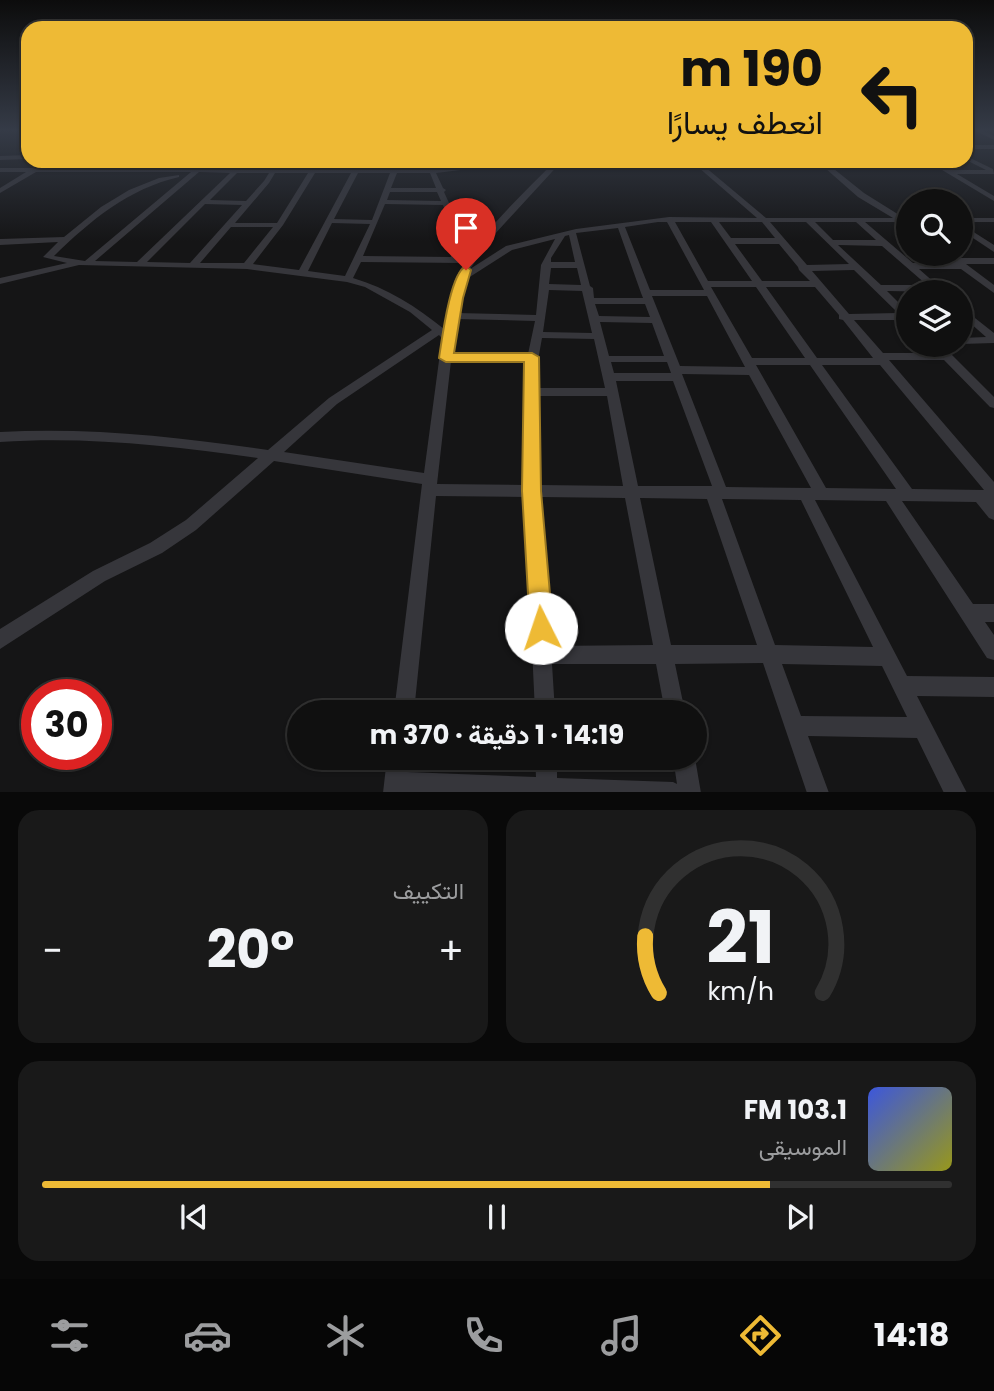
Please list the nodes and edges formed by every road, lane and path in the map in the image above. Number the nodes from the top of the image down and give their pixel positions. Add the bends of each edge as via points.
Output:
1 (38, 168) edge
2 (114, 168) edge
3 (196, 168) edge
4 (237, 168) edge
5 (274, 168) edge
6 (315, 168) edge
7 (357, 168) edge
8 (396, 168) edge
9 (462, 168) edge
10 (552, 168) edge
11 (702, 168) edge
12 (828, 168) edge
13 (941, 168) edge
14 (0, 170) edge
15 (35, 170) junction
16 (111, 170) junction
17 (235, 171) junction
18 (272, 171) junction
19 (313, 171) junction
20 (355, 171) junction
21 (395, 171) junction
22 (432, 171) junction
23 (193, 172) junction
24 (947, 172) junction
25 (994, 172) edge
26 (388, 190) junction
27 (442, 190) junction
28 (0, 191) edge
29 (994, 199) edge
30 (203, 202) junction
31 (248, 202) junction
32 (383, 202) junction
33 (447, 203) junction
34 (896, 215) edge
35 (668, 219) junction
36 (713, 219) junction
37 (762, 219) junction
38 (807, 219) junction
39 (858, 220) junction
40 (973, 220) edge
41 (994, 220) edge
42 (329, 221) junction
43 (896, 221) edge
44 (375, 222) junction
45 (228, 225) junction
46 (279, 225) junction
47 (621, 226) junction
48 (567, 233) junction
49 (973, 234) edge
50 (66, 239) junction
51 (729, 241) junction
52 (780, 241) junction
53 (0, 242) edge
54 (831, 242) junction
55 (883, 243) junction
56 (994, 249) edge
57 (896, 254) edge
58 (358, 259) junction
59 (456, 260) junction
60 (473, 260) junction
61 (994, 261) edge
62 (973, 262) edge
63 (83, 264) junction
64 (139, 265) junction
65 (193, 265) junction
66 (545, 265) junction
67 (582, 265) junction
68 (247, 266) junction
69 (910, 266) edge
70 (964, 266) edge
71 (857, 267) junction
72 (802, 268) junction
73 (303, 271) junction
74 (348, 279) junction
75 (460, 279) junction
76 (926, 280) edge
77 (0, 281) edge
78 (758, 284) junction
79 (815, 284) junction
80 (545, 287) junction
81 (878, 288) junction
82 (709, 289) junction
83 (896, 289) edge
84 (994, 290) edge
85 (589, 295) junction
86 (647, 297) junction
87 (896, 305) edge
88 (452, 316) junction
89 (896, 316) edge
90 (843, 317) junction
91 (541, 318) junction
92 (595, 319) junction
93 (656, 320) junction
94 (973, 321) edge
95 (443, 333) junction
96 (538, 335) junction
97 (598, 335) junction
98 (994, 339) edge
99 (973, 340) edge
100 (532, 357) junction
101 (925, 357) edge
102 (949, 357) edge
103 (446, 358) junction
104 (604, 359) junction
105 (880, 359) junction
106 (814, 362) junction
107 (750, 366) junction
108 (674, 369) junction
109 (608, 377) junction
110 (532, 392) junction
111 (611, 393) junction
112 (994, 404) edge
113 (0, 437) edge
114 (270, 455) junction
115 (430, 485) junction
116 (532, 491) junction
117 (717, 492) junction
118 (631, 493) junction
119 (814, 494) junction
120 (890, 495) junction
121 (908, 495) junction
122 (989, 495) edge
123 (994, 514) edge
124 (968, 613) junction
125 (994, 613) edge
126 (0, 640) edge
127 (994, 651) edge
128 (769, 654) junction
129 (543, 655) junction
130 (664, 655) junction
131 (888, 657) junction
132 (902, 686) junction
133 (994, 687) edge
134 (405, 700) edge
135 (545, 700) edge
136 (673, 700) edge
137 (796, 726) junction
138 (924, 728) junction
139 (397, 770) edge
140 (546, 770) edge
141 (686, 770) edge
142 (395, 788) edge
143 (547, 790) edge
144 (631, 792) edge
145 (690, 792) edge
146 (818, 792) edge
147 (956, 792) edge

1 - 15 street
2 - 16 street
3 - 23 street
4 - 17 street
5 - 18 street
6 - 19 street
7 - 20 street
8 - 21 street
9 - 22 street
10 - 60 street
11 - 37 street
12 - 34 street
13 - 24 street
14 - 15 street
15 - 16 street
15 - 28 street
16 - 23 street
17 - 18 street
17 - 23 street
17 - 30 street
18 - 19 street
18 - 31 street
19 - 20 street
19 - 46 street
20 - 21 street
20 - 42 street
21 - 22 street
21 - 26 street
22 - 27 street
23 - 50 street via 157,180 126,194
23 - 63 street
24 - 25 street
24 - 29 street
26 - 27 street
26 - 32 street
27 - 33 street
30 - 31 street
30 - 64 street
31 - 45 street
32 - 33 street
32 - 44 street
33 - 59 street
35 - 36 street
35 - 47 street
35 - 82 street
36 - 37 street
36 - 51 street
37 - 38 street
37 - 52 street
38 - 39 street
38 - 54 street
39 - 43 street
39 - 55 street
40 - 41 street
42 - 44 street
42 - 73 street
44 - 58 street
45 - 46 street
45 - 65 street
46 - 68 street
47 - 48 street
47 - 86 street
48 - 66 street
48 - 67 street
48 - 75 street via 509,248
49 - 56 street
50 - 53 street
50 - 63 street via 47,257
51 - 52 street
51 - 78 street
52 - 72 street
54 - 55 street
54 - 71 street
55 - 57 street
58 - 59 street
58 - 74 street
59 - 60 street
60 - 75 street
61 - 62 street
63 - 64 street
63 - 77 street
64 - 65 street
65 - 68 street
66 - 67 street
66 - 80 street
67 - 85 street
68 - 73 street
69 - 76 street
70 - 84 street
71 - 72 street
71 - 81 street
72 - 79 street
73 - 74 street
74 - 95 street via 414,310
75 - 88 street
78 - 79 street
78 - 82 street
78 - 106 street
79 - 90 street
80 - 85 street
80 - 91 street
81 - 83 street
81 - 87 street
82 - 86 street
82 - 107 street
85 - 86 street
85 - 92 street
86 - 93 street
88 - 91 street
88 - 95 street
89 - 90 street
90 - 105 street
91 - 96 street
92 - 93 street
92 - 97 street
93 - 108 street
94 - 98 street
95 - 103 street
95 - 114 street via 333,401
96 - 97 street
96 - 100 street
97 - 104 street
98 - 99 street
100 - 103 street
100 - 110 street
101 - 105 street
102 - 112 street
103 - 115 street
104 - 108 street
104 - 109 street
105 - 106 street
105 - 122 street
106 - 107 street
106 - 121 street
107 - 108 street
107 - 119 street
108 - 109 street
108 - 117 street
109 - 111 street
110 - 111 street
110 - 116 street
111 - 118 street
113 - 114 street via 137,437
114 - 115 street
114 - 126 street via 191,525 99,576
115 - 116 street
115 - 134 street
116 - 118 street
116 - 129 street
117 - 118 street
117 - 119 street
117 - 128 street
118 - 130 street
119 - 120 street
119 - 131 street
120 - 121 street
120 - 124 street
121 - 122 street
122 - 123 street
124 - 125 street
124 - 127 street
128 - 130 street
128 - 131 street
128 - 137 street
129 - 130 street
129 - 135 street
130 - 136 street
131 - 132 street
132 - 133 street
132 - 138 street
137 - 138 street
137 - 146 street
138 - 147 street
139 - 142 street
140 - 143 street
141 - 145 street
142 - 143 street
143 - 144 street

